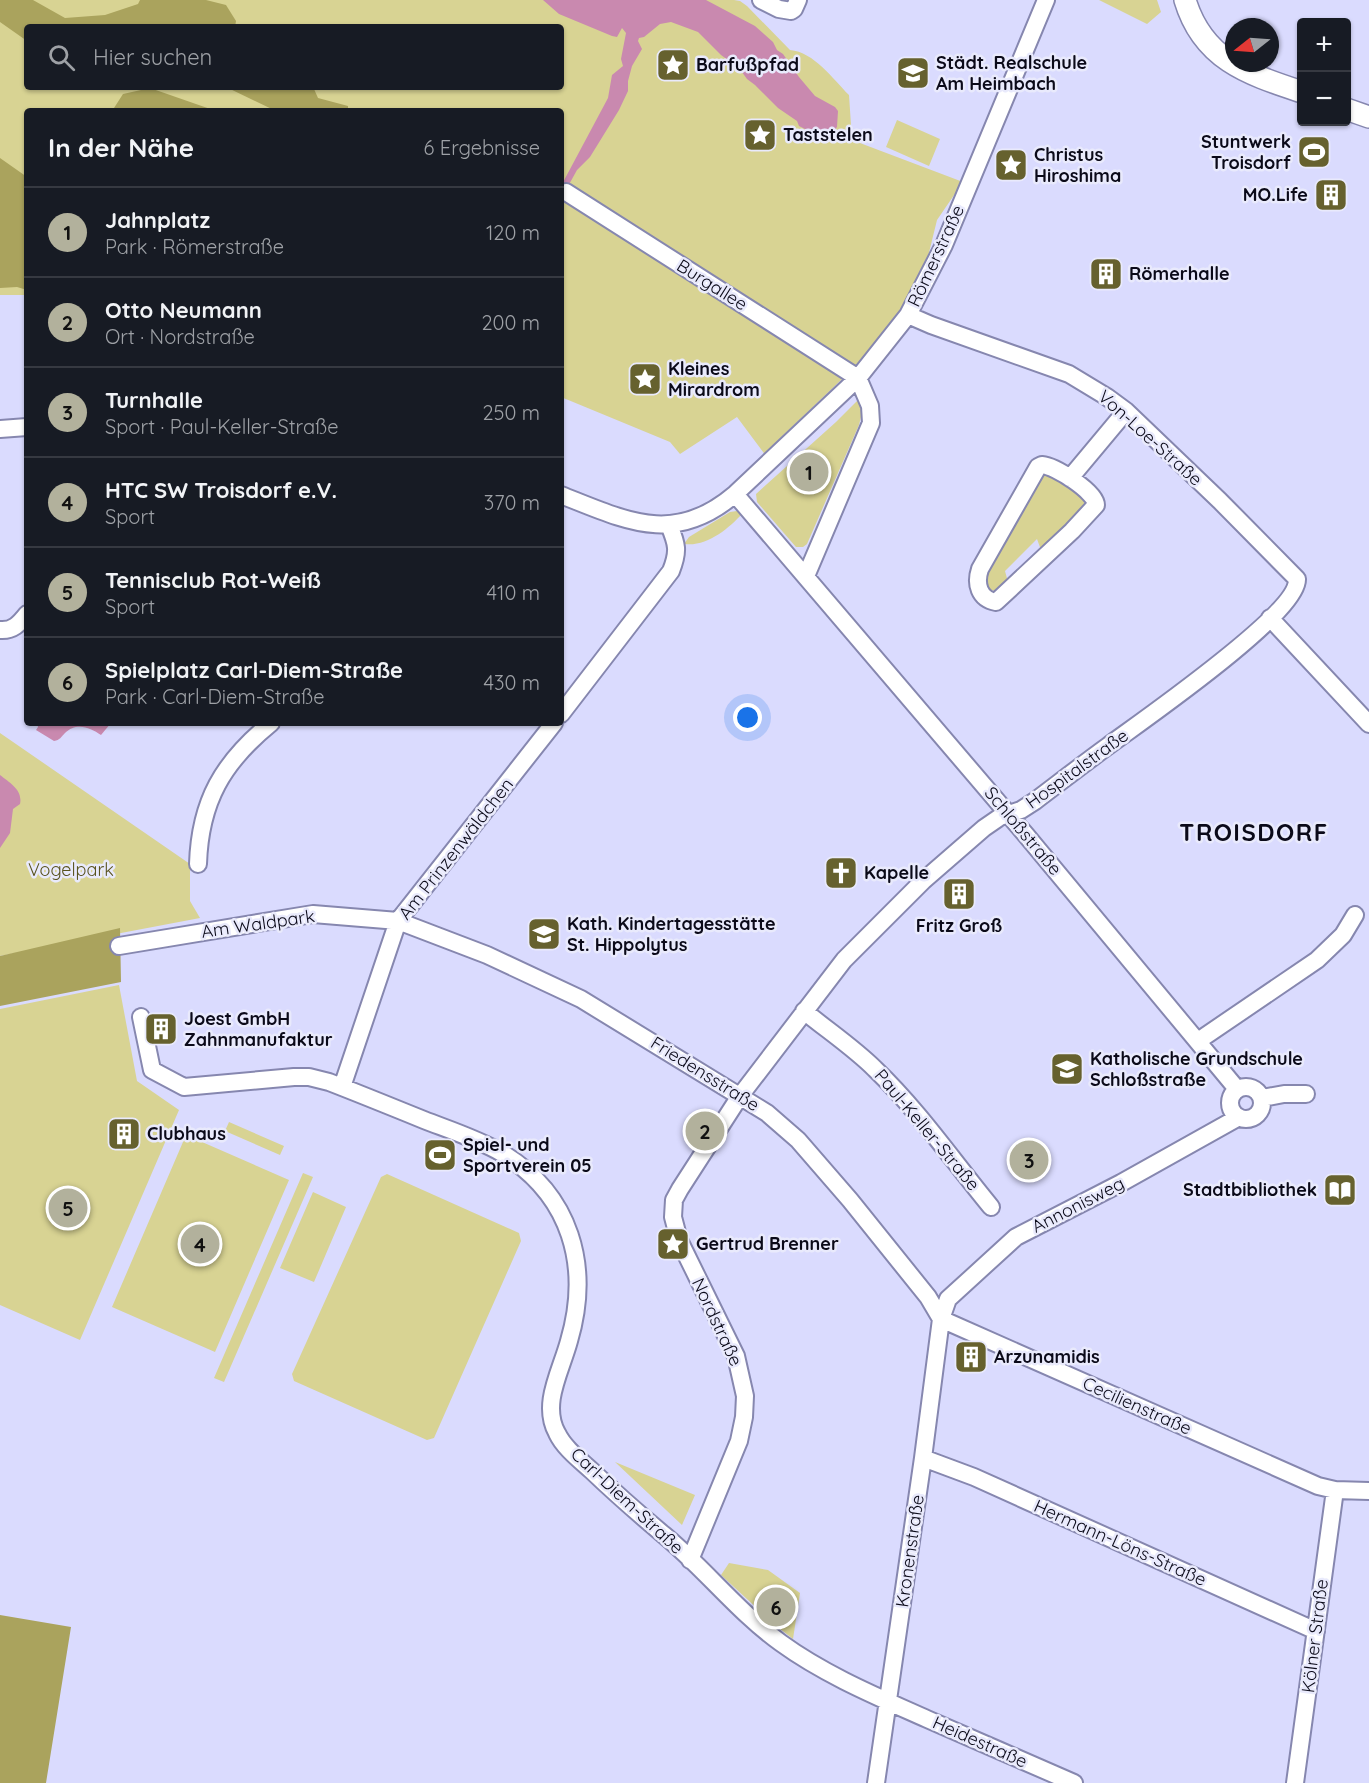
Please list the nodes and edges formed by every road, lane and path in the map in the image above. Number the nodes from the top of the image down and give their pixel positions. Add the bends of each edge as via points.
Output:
1 (761, 0) edge
2 (1046, 0) edge
3 (1185, 0) edge
4 (796, 4) edge
5 (1297, 90) edge
6 (1351, 110) edge
7 (1369, 117) edge
8 (566, 192) dead end
9 (908, 315) junction
10 (858, 378) junction
11 (1126, 411) junction
12 (24, 427) edge
13 (0, 429) edge
14 (1070, 478) junction
15 (735, 494) junction
16 (564, 496) edge
17 (669, 525) junction
18 (806, 576) junction
19 (1297, 579) joint
20 (24, 618) edge
21 (1270, 618) junction
22 (0, 630) edge
23 (564, 707) edge
24 (1369, 724) edge
25 (268, 726) edge
26 (552, 726) edge
27 (1009, 815) junction
28 (198, 864) dead end
29 (1355, 915) dead end
30 (398, 921) junction
31 (119, 946) dead end
32 (804, 1011) junction
33 (141, 1017) dead end
34 (1198, 1041) junction
35 (342, 1087) junction
36 (1237, 1089) junction
37 (1306, 1094) dead end
38 (740, 1096) junction
39 (1262, 1098) junction
40 (1239, 1118) junction
41 (991, 1207) dead end
42 (941, 1318) junction
43 (923, 1458) junction
44 (1335, 1490) junction
45 (1369, 1491) edge
46 (690, 1560) junction
47 (1316, 1631) junction
48 (887, 1701) junction
49 (876, 1783) edge
50 (1074, 1783) edge
51 (1295, 1783) edge

1 - 4 street via 791,11
2 - 9 street, Römerstraße via 944,245
3 - 5 main road via 1196,28 1219,55 1247,72
6 - 7 main road
8 - 10 street, Burgallee
9 - 10 street, Römerstraße
9 - 11 street, Von-Loe-Straße via 1069,374
10 - 15 street, Römerstraße
10 - 18 street via 870,406 871,423
11 - 14 street
11 - 19 street, Von-Loe-Straße
12 - 13 street
14 - 14 street via 1048,465 1038,467 980,569 977,584 988,600 996,602 1096,505 1094,497
15 - 17 street, Römerstraße via 706,515
15 - 18 street, Schloßstraße
16 - 17 street, Römerstraße via 637,523
17 - 23 street via 677,556 671,571
18 - 27 street, Schloßstraße
19 - 21 street, Hospitalstraße via 1295,590
20 - 22 street via 18,625
21 - 24 street
21 - 27 street, Hospitalstraße via 1185,690 1035,801
25 - 28 street via 238,753 218,781 207,806
26 - 30 street, Am Prinzenwäldchen
27 - 32 street, Hospitalstraße via 984,828 923,881 844,960
27 - 34 street, Schloßstraße
29 - 34 street via 1343,935 1317,960
30 - 31 street, Am Waldpark via 295,915
30 - 35 street, Am Prinzenwäldchen
30 - 38 street, Friedensstraße via 487,955 567,992
32 - 38 street, Hospitalstraße
32 - 41 street, Paul-Keller-Straße via 875,1068 956,1160
33 - 35 street, Carl-Diem-Straße via 152,1070 184,1087 309,1077
34 - 36 street, Schloßstraße
35 - 46 street, Carl-Diem-Straße via 503,1154 535,1179 555,1204 574,1245 578,1285 576,1315 549,1408 553,1425 580,1460
36 - 39 street via 1254,1088
36 - 40 street via 1230,1105
37 - 39 street
38 - 42 street, Friedensstraße via 767,1113 813,1156 903,1264
38 - 46 street, Nordstraße via 674,1200 673,1217 679,1240 736,1356 745,1396 739,1441
39 - 40 street via 1262,1108 1255,1117
40 - 42 street, Annonisweg via 1016,1237 948,1299
42 - 43 street, Kronenstraße
42 - 44 street, Cecilienstraße via 1318,1486
43 - 47 street, Hermann-Löns-Straße via 974,1477
43 - 48 street, Kronenstraße
44 - 45 street, Cecilienstraße
44 - 47 street, Kölner Straße
46 - 48 street, Carl-Diem-Straße via 782,1643 821,1668
47 - 51 street, Kölner Straße
48 - 49 street, Kronenstraße
48 - 50 street, Heidestraße

